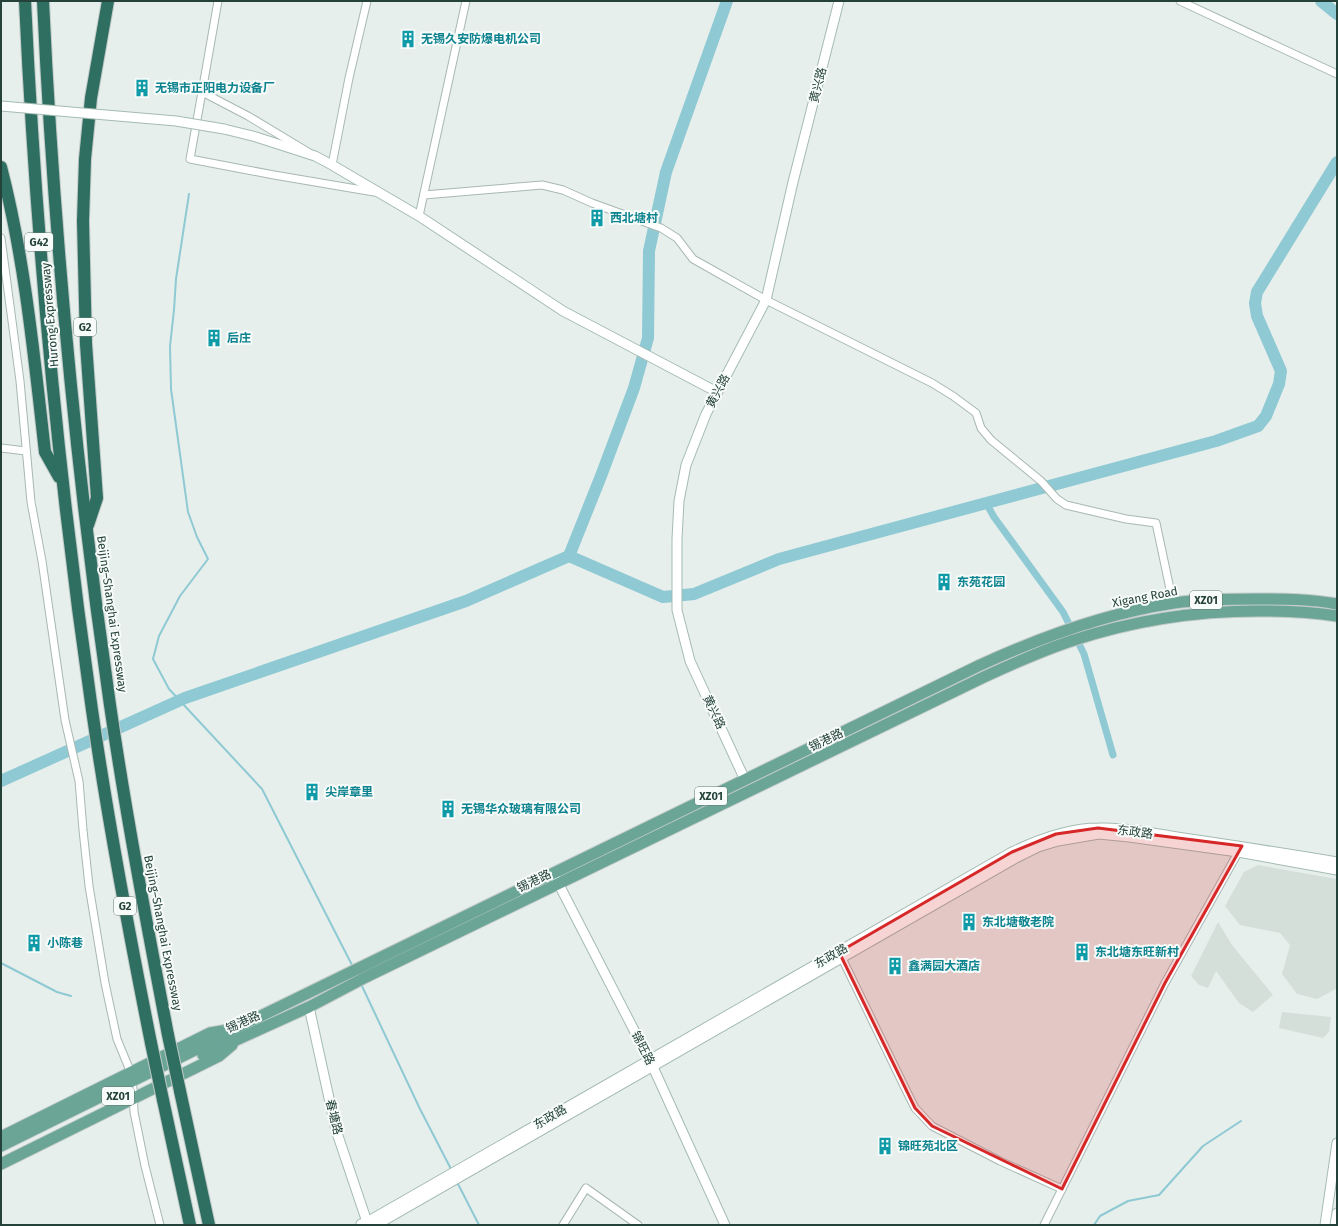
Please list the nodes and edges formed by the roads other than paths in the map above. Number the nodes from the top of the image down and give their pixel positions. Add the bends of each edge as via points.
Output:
1 (25, 1) edge
2 (43, 1) edge
3 (108, 1) edge
4 (218, 1) edge
5 (367, 1) edge
6 (466, 1) edge
7 (839, 1) edge
8 (1180, 1) edge
9 (1337, 74) edge
10 (202, 92) junction
11 (1, 106) edge
12 (315, 156) junction
13 (332, 164) junction
14 (1, 167) edge
15 (379, 192) junction
16 (424, 195) junction
17 (419, 216) junction
18 (1, 238) edge
19 (766, 300) junction
20 (717, 392) junction
21 (1, 448) edge
22 (26, 451) junction
23 (62, 483) junction
24 (87, 530) junction
25 (1173, 603) junction
26 (1337, 604) edge
27 (1337, 616) edge
28 (1078, 626) joint
29 (1082, 638) joint
30 (744, 780) junction
31 (1240, 849) junction
32 (1337, 862) edge
33 (1337, 870) edge
34 (553, 873) junction
35 (558, 884) junction
36 (841, 955) junction
37 (306, 1008) junction
38 (235, 1035) junction
39 (651, 1064) junction
40 (132, 1085) junction
41 (1, 1137) edge
42 (1337, 1143) edge
43 (1, 1146) edge
44 (1, 1154) edge
45 (1, 1164) edge
46 (1062, 1189) junction
47 (1337, 1213) edge
48 (366, 1224) edge
49 (160, 1225) edge
50 (190, 1225) edge
51 (209, 1225) edge
52 (563, 1225) edge
53 (638, 1225) edge
54 (726, 1225) edge
55 (1044, 1225) edge
56 (1325, 1225) edge
57 (1335, 1225) edge

1 - 23 highway, Hurong Expressway / G42 via 41,269
2 - 24 highway, Hurong Expressway / G42 via 59,268
3 - 24 highway, Beijing–Shanghai Expressway / G2 via 91,98 85,159 83,221 86,344 97,498
4 - 10 street
5 - 13 street
6 - 16 street
7 - 19 street, 黄兴路
8 - 9 street
10 - 12 street
10 - 15 street via 190,160
11 - 12 street, bridge via 153,119 224,129
12 - 13 street
13 - 15 street
14 - 23 highway, G2 via 23,276 45,452
15 - 17 street
16 - 17 street
16 - 19 street via 542,185 563,190 661,228 678,238 693,259
17 - 20 street via 564,311
18 - 22 street via 20,381
19 - 20 street, 黄兴路
19 - 25 street via 953,396 976,413 981,428 992,440 1066,505 1156,524
20 - 30 street, 黄兴路 via 686,465 679,501 677,610 690,661
21 - 22 street
22 - 40 street via 31,502 65,720 79,781 89,886 105,984 117,1039
23 - 50 highway, G2, bridge via 101,769 151,1043
24 - 51 highway, Beijing–Shanghai Expressway / G2, bridge via 110,705 134,853 168,1035
25 - 26 main road, Xigang Road / XZ01 via 1286,599
25 - 28 main road, Xigang Road / XZ01
27 - 29 main road, Xigang Road / XZ01 via 1285,611 1198,613 1145,622
28 - 30 main road, 锡港路 / XZ01 via 978,666
29 - 35 main road, 锡港路 / XZ01 via 984,677
30 - 34 main road, 锡港路 / XZ01
31 - 32 street, 东政路
31 - 33 street, 东政路
31 - 36 street, 东政路 via 1099,834 1058,841 1016,858
31 - 46 street via 1165,983
34 - 35 street, 锦旺路
34 - 38 main road, 锡港路 / XZ01 via 348,973
35 - 37 main road, 锡港路 / XZ01
35 - 39 street, 锦旺路
36 - 39 street, 东政路
36 - 46 street via 915,1108 932,1126
37 - 38 main road, 锡港路 / XZ01
37 - 48 street, 春塘路 via 331,1132
38 - 40 main road via 219,1056
38 - 40 main road via 210,1033
39 - 48 street, 东政路
39 - 54 street, 锦旺路
40 - 41 main road
40 - 43 main road, XZ01
40 - 44 main road, XZ01
40 - 45 main road
40 - 49 street via 134,1112
42 - 56 street
46 - 55 street
47 - 57 street
52 - 53 street via 586,1188

